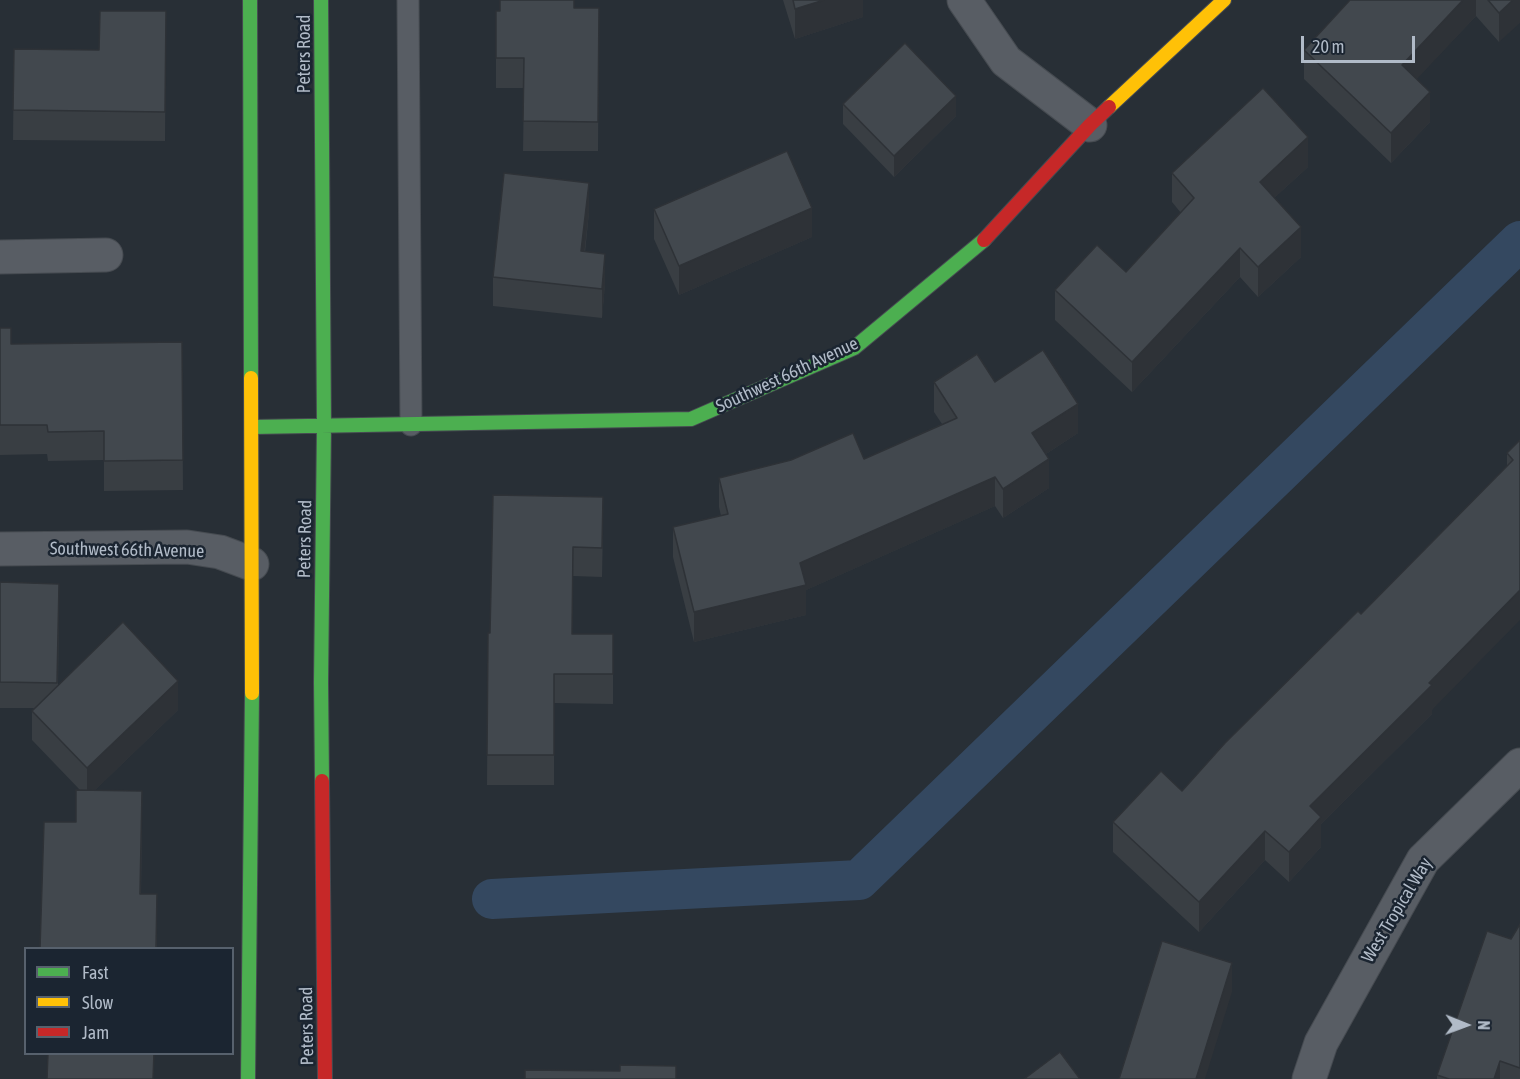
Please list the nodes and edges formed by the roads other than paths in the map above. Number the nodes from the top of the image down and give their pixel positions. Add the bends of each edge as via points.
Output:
1 (250, 0) edge
2 (321, 0) edge
3 (408, 0) edge
4 (964, 0) edge
5 (1224, 0) edge
6 (1090, 125) junction
7 (106, 255) dead end
8 (0, 256) edge
9 (411, 425) junction
10 (324, 426) junction
11 (252, 427) junction
12 (0, 549) edge
13 (252, 564) junction
14 (1520, 765) edge
15 (248, 1079) edge
16 (325, 1079) edge
17 (1309, 1079) edge

1 - 11 main road
2 - 10 main road, Peters Road
3 - 9 lane
4 - 6 street via 1005,60
5 - 6 main road, Southwest 66th Avenue
6 - 9 main road, Southwest 66th Avenue via 987,238 854,348 691,419
7 - 8 street
9 - 10 main road, Southwest 66th Avenue
10 - 11 main road, Southwest 66th Avenue
10 - 16 main road, Peters Road via 321,682
11 - 13 main road
12 - 13 street, Southwest 66th Avenue via 188,547 220,552
13 - 15 main road
14 - 17 street, West Tropical Way via 1423,860 1321,1042

